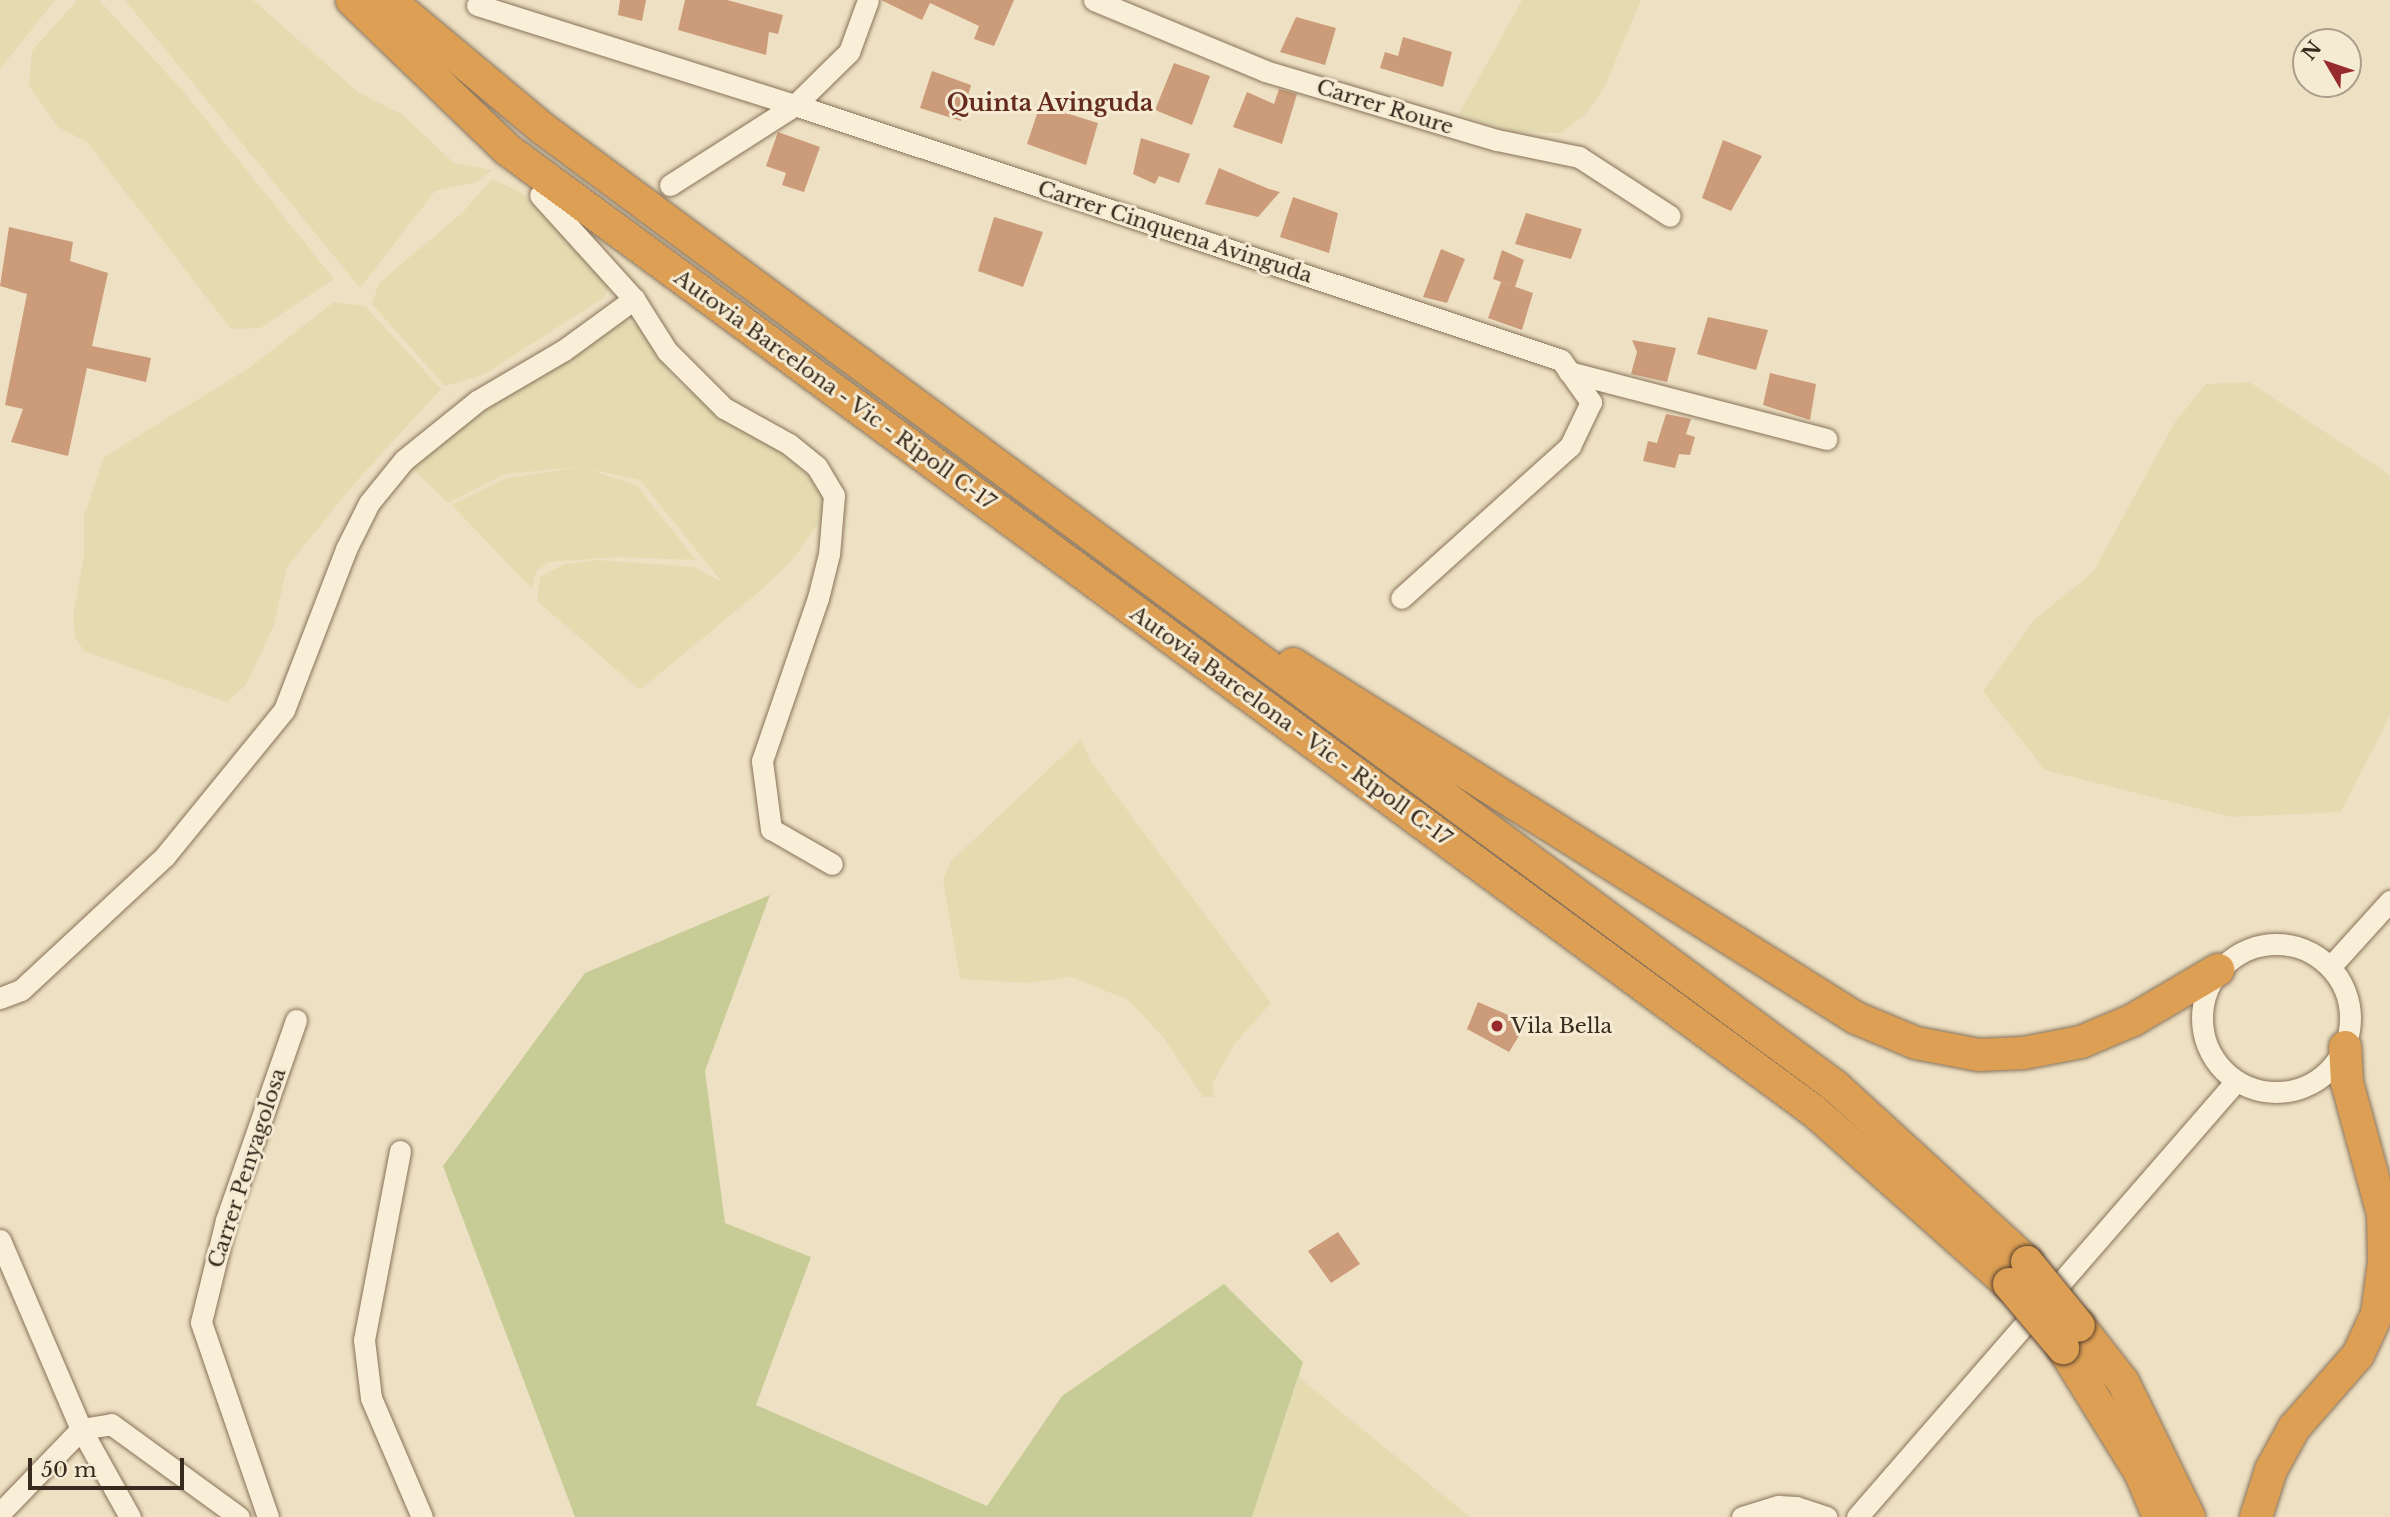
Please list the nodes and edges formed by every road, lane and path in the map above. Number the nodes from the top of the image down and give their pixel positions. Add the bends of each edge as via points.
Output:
1 (352, 0) edge
2 (389, 0) edge
3 (867, 0) edge
4 (1094, 0) edge
5 (477, 5) dead end
6 (795, 105) junction
7 (670, 185) dead end
8 (540, 195) dead end
9 (1670, 216) dead end
10 (634, 299) junction
11 (1569, 372) junction
12 (1826, 439) dead end
13 (1119, 559) junction
14 (1401, 598) dead end
15 (832, 864) dead end
16 (2390, 901) edge
17 (2331, 966) junction
18 (2218, 970) junction
19 (0, 998) edge
20 (296, 1020) dead end
21 (2345, 1047) junction
22 (2236, 1081) junction
23 (400, 1151) dead end
24 (0, 1240) edge
25 (2018, 1273) junction
26 (2071, 1337) junction
27 (2094, 1401) junction
28 (81, 1429) junction
29 (0, 1513) edge
30 (130, 1517) edge
31 (239, 1517) edge
32 (268, 1517) edge
33 (422, 1517) edge
34 (1742, 1517) edge
35 (1826, 1517) edge
36 (1857, 1517) edge
37 (2142, 1517) edge
38 (2159, 1517) edge
39 (2189, 1517) edge
40 (2256, 1517) edge

1 - 25 highway, Autovia Barcelona - Vic - Ripoll C-17 via 508,150 1814,1111
2 - 13 highway, Autovia Barcelona - Vic - Ripoll C-17 via 542,128
3 - 6 street via 849,52
4 - 9 street, Carrer Roure via 1265,71 1497,141 1579,157
5 - 6 street, Carrer Cinquena Avinguda
6 - 7 street
6 - 11 street, Carrer Cinquena Avinguda via 1561,360
8 - 10 street
10 - 15 street via 667,351 724,408 789,444 817,467 834,495 829,554 818,598 762,761 771,829
10 - 19 street via 564,350 477,401 404,460 369,503 346,549 284,709 165,856 21,990
11 - 12 street
11 - 14 street, Carrer Cinquena Avinguda via 1591,402 1570,446
13 - 18 highway via 1373,713 1856,1018 1916,1043 1979,1055 2024,1053 2081,1042 2133,1020
13 - 25 highway, Autovia Barcelona - Vic - Ripoll C-17 via 1836,1087
16 - 17 street
17 - 18 street via 2304,948 2273,943 2243,951
17 - 21 street via 2346,990 2351,1019
18 - 22 street via 2203,998 2202,1030 2213,1059
20 - 32 street, Carrer Penyagolosa via 226,1220 201,1322
21 - 22 street via 2329,1071 2309,1086 2284,1093 2259,1091
21 - 40 highway via 2347,1082 2383,1214 2384,1262 2377,1314 2358,1355 2294,1428 2271,1470
22 - 36 street
23 - 33 street via 365,1340 371,1398
24 - 28 street
25 - 26 highway, Autovia Barcelona - Vic - Ripoll C-17, bridge
26 - 27 highway, Autovia Barcelona - Vic - Ripoll C-17
26 - 39 highway, Autovia Barcelona - Vic - Ripoll C-17 via 2123,1382
27 - 37 highway
27 - 38 highway, Autovia Barcelona - Vic - Ripoll C-17 via 2141,1474
28 - 29 street
28 - 30 street
28 - 31 street via 111,1424
34 - 35 street via 1778,1506

